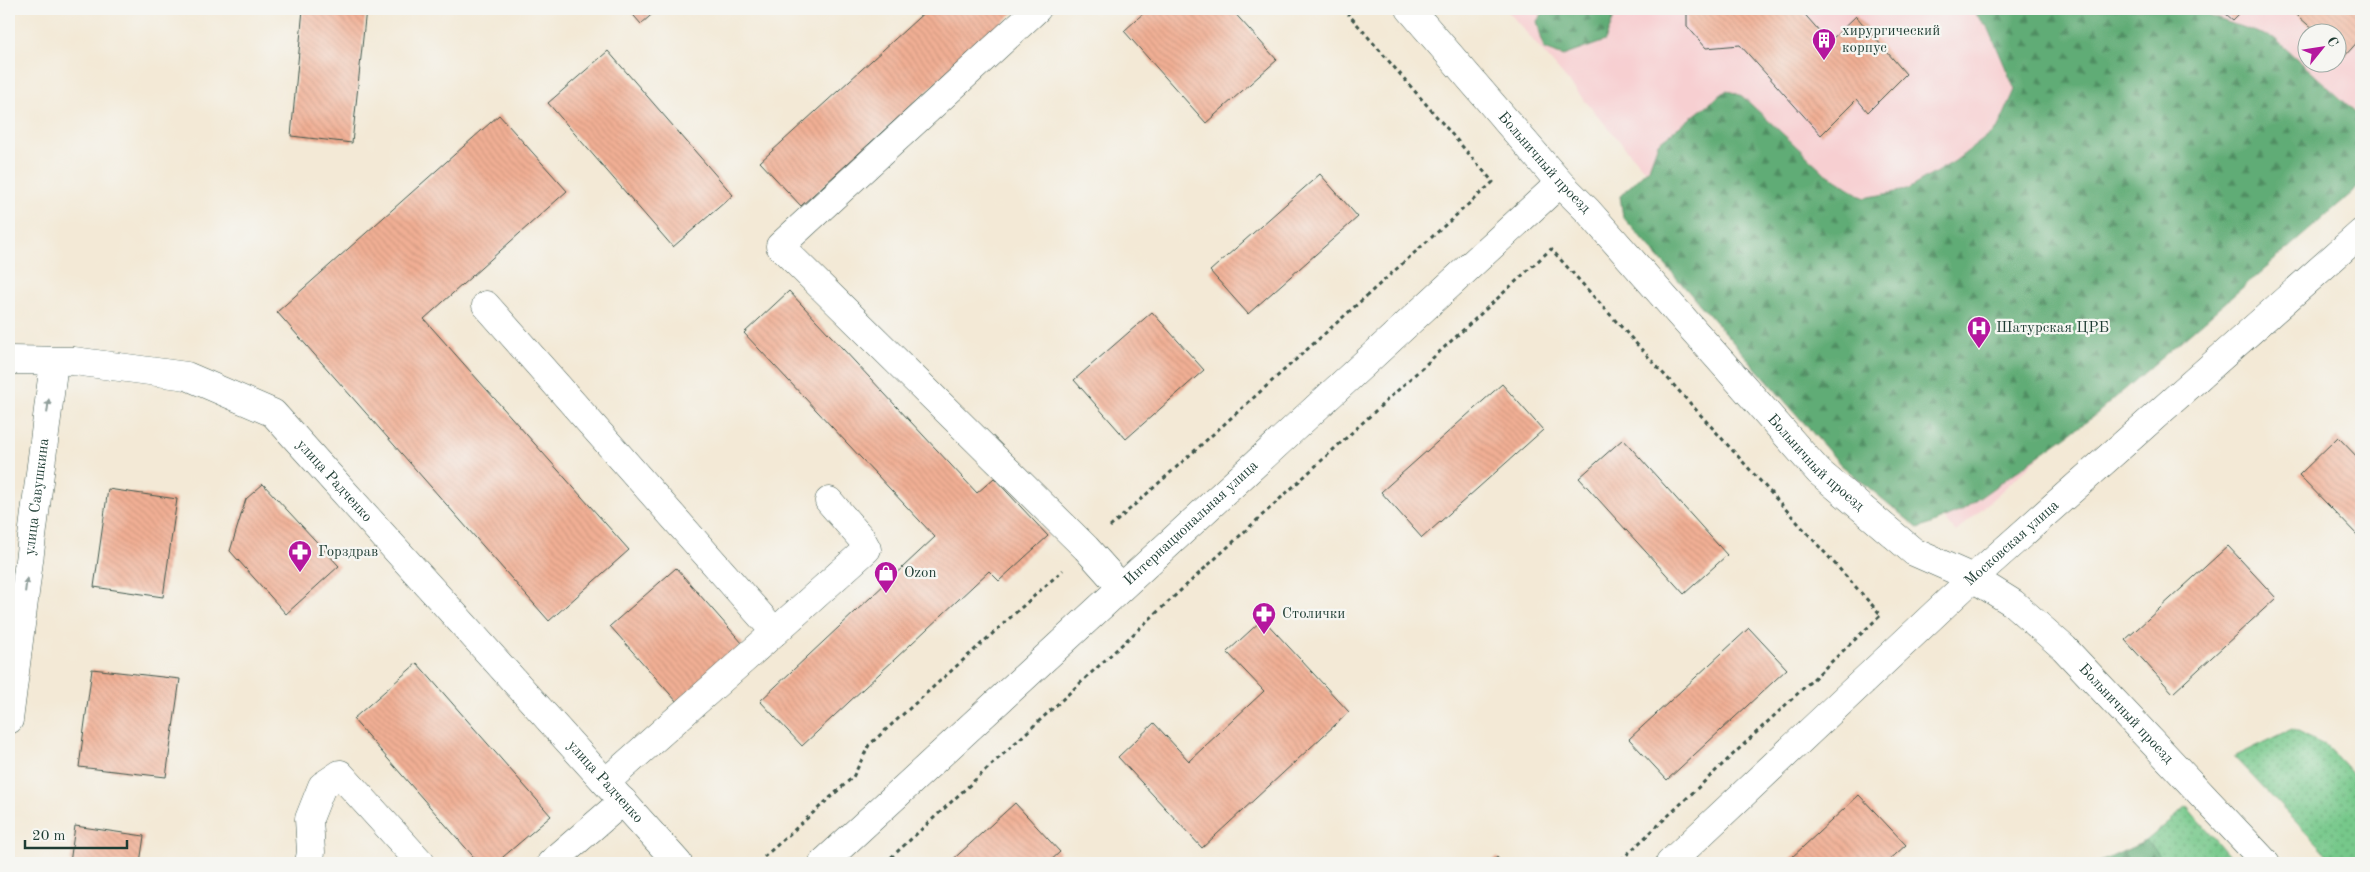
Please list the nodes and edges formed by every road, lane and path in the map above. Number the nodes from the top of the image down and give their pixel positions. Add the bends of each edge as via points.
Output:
1 (1038, 9) edge
2 (1344, 9) edge
3 (1410, 9) edge
4 (1560, 183) junction
5 (2361, 233) edge
6 (486, 305) dead end
7 (9, 360) edge
8 (54, 362) junction
9 (829, 501) dead end
10 (1086, 548) junction
11 (1973, 578) junction
12 (1121, 587) junction
13 (775, 632) junction
14 (9, 720) edge
15 (614, 791) junction
16 (764, 857) dead end
17 (309, 863) edge
18 (421, 863) edge
19 (551, 863) edge
20 (678, 863) edge
21 (823, 863) edge
22 (885, 863) edge
23 (1618, 863) edge
24 (1670, 863) edge
25 (2266, 863) edge

1 - 10 street via 780,246
2 - 10 path via 1493,182
3 - 4 street, Больничный проезд
4 - 11 street, Больничный проезд via 1819,472 1914,552
4 - 12 street, Интернациональная улица
5 - 11 street, Московская улица
6 - 13 street
7 - 8 street, улица Радченко
14 -> 8 street, улица Савушкина
8 - 15 street, улица Радченко via 74,361 187,376 273,413
9 - 13 street via 861,538 866,549
10 - 12 street
10 - 16 path via 869,745 853,777
11 - 24 street, Московская улица
11 - 25 street, Больничный проезд via 2013,603 2064,648
12 - 21 street, Интернациональная улица
13 - 15 street
15 - 19 street
15 - 20 street, улица Радченко
17 - 18 street via 309,819 322,786 340,774
22 - 23 path via 1551,249 1881,615

